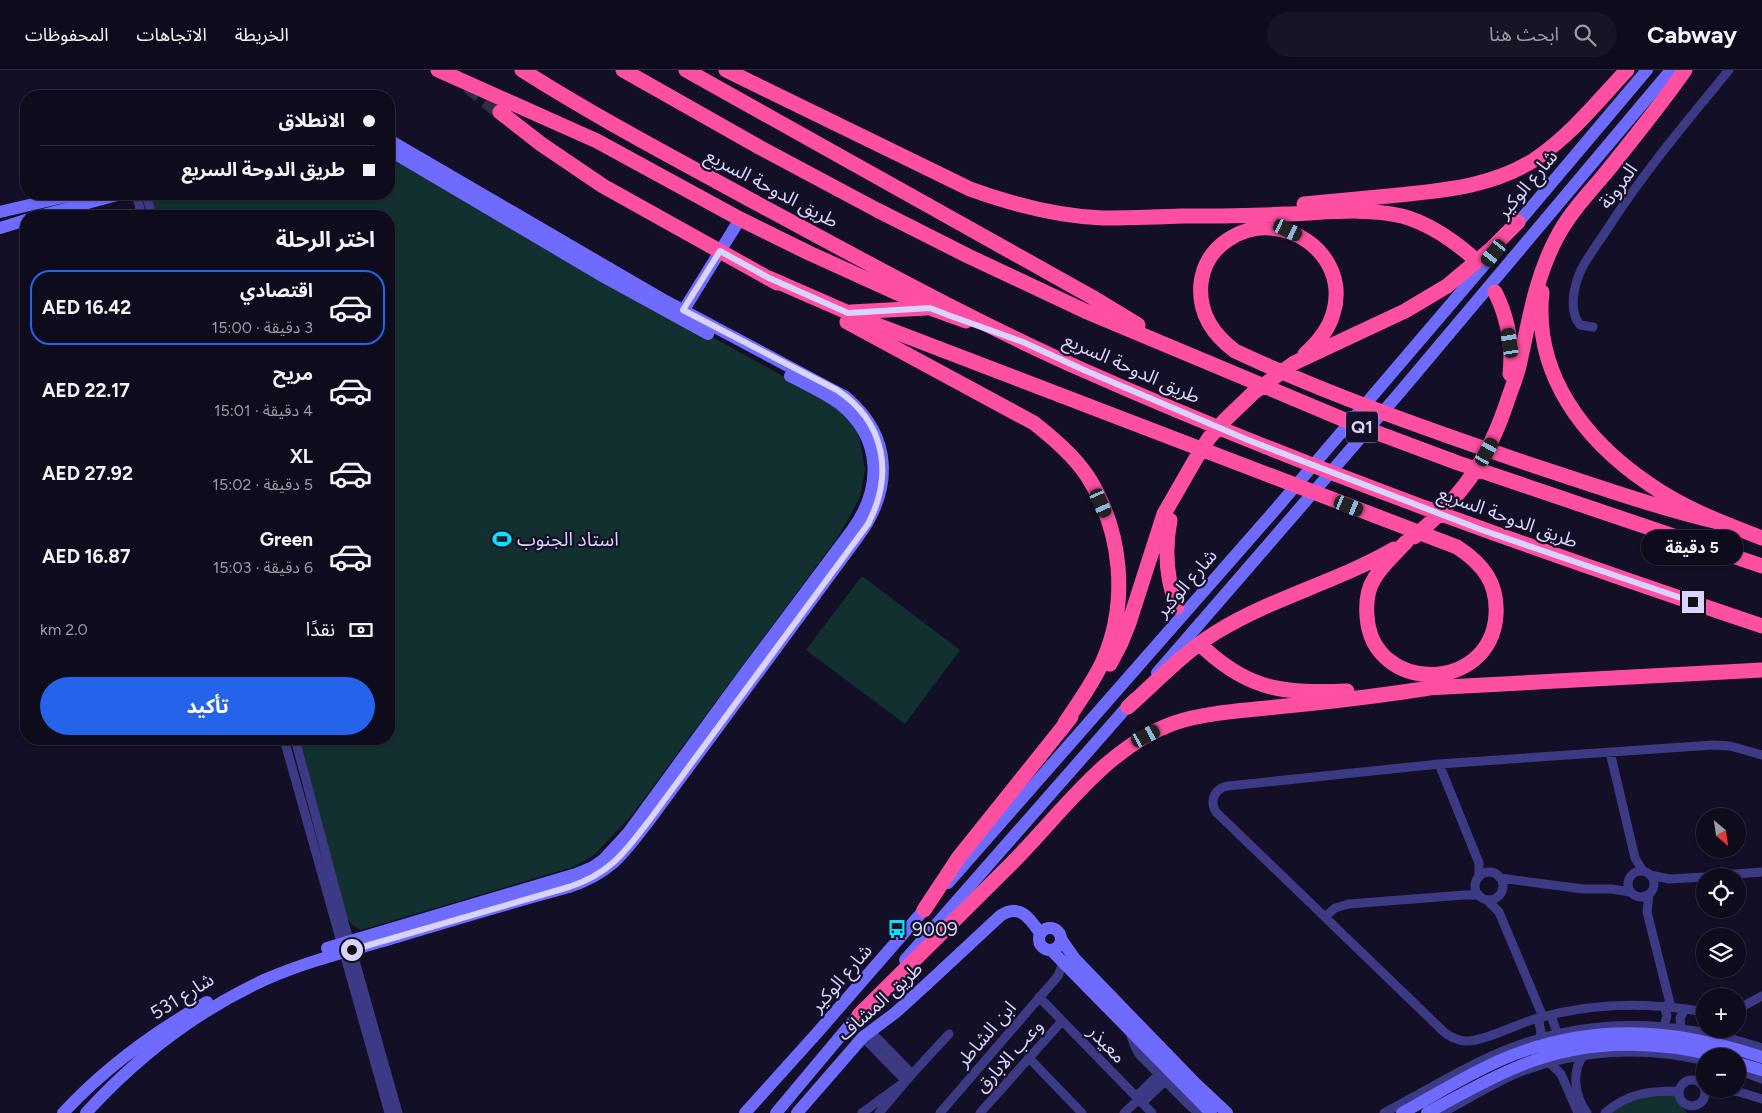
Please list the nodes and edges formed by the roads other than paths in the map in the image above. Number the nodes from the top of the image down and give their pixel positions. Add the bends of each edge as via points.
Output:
1 (438, 70) edge
2 (522, 70) edge
3 (623, 70) edge
4 (686, 70) edge
5 (726, 70) edge
6 (1627, 70) edge
7 (1647, 70) edge
8 (1671, 70) edge
9 (1685, 70) edge
10 (1729, 70) edge
11 (500, 112) tunnel mouth
12 (395, 144) edge
13 (395, 154) edge
14 (51, 200) edge
15 (99, 200) edge
16 (61, 210) edge
17 (0, 212) edge
18 (1186, 216) junction
19 (740, 218) junction
20 (20, 222) edge
21 (1518, 222) junction
22 (0, 228) edge
23 (720, 251) junction
24 (1548, 253) junction
25 (1470, 255) dead end
26 (769, 278) junction
27 (1495, 292) dead end
28 (930, 308) junction
29 (848, 313) junction
30 (681, 314) junction
31 (1593, 327) dead end
32 (1023, 342) junction
33 (1180, 351) junction
34 (1291, 365) junction
35 (1508, 400) junction
36 (1182, 482) junction
37 (1722, 523) junction
38 (1762, 538) edge
39 (1410, 540) junction
40 (1762, 566) edge
41 (1176, 607) dead end
42 (1762, 626) edge
43 (1205, 649) dead end
44 (1762, 670) edge
45 (1436, 687) junction
46 (1128, 707) junction
47 (1065, 723) junction
48 (286, 745) edge
49 (297, 745) edge
50 (1610, 752) junction
51 (1762, 755) edge
52 (1439, 764) junction
53 (1635, 858) junction
54 (1479, 863) junction
55 (1491, 872) junction
56 (1762, 872) edge
57 (1647, 873) junction
58 (1746, 873) edge
59 (1630, 877) junction
60 (1696, 877) edge
61 (1500, 878) junction
62 (1669, 879) junction
63 (1516, 881) junction
64 (1480, 889) junction
65 (1612, 889) junction
66 (1501, 891) junction
67 (1651, 892) junction
68 (1633, 894) junction
69 (924, 910) junction
70 (1499, 912) junction
71 (1647, 912) junction
72 (1325, 917) junction
73 (1040, 933) junction
74 (1061, 940) junction
75 (346, 947) junction
76 (1051, 950) junction
77 (1062, 960) junction
78 (1058, 976) junction
79 (1762, 996) edge
80 (1039, 997) junction
81 (1746, 1005) edge
82 (1668, 1007) junction
83 (1110, 1009) junction
84 (1685, 1009) junction
85 (1696, 1011) edge
86 (859, 1014) junction
87 (1544, 1017) junction
88 (1062, 1021) junction
89 (1664, 1026) junction
90 (1681, 1027) junction
91 (1129, 1028) junction
92 (1556, 1033) junction
93 (866, 1034) junction
94 (949, 1034) dead end
95 (1540, 1038) junction
96 (1758, 1051) edge
97 (1696, 1052) edge
98 (1583, 1056) junction
99 (1029, 1058) junction
100 (1696, 1060) edge
101 (1550, 1063) junction
102 (1746, 1065) edge
103 (1762, 1070) edge
104 (1746, 1073) edge
105 (909, 1077) junction
106 (1162, 1077) junction
107 (1762, 1079) edge
108 (1696, 1080) edge
109 (1678, 1091) junction
110 (1746, 1094) edge
111 (1180, 1096) joint
112 (1762, 1099) edge
113 (1139, 1100) junction
114 (72, 1103) junction
115 (1689, 1109) edge
116 (1699, 1109) edge
117 (1204, 1110) edge
118 (57, 1113) edge
119 (63, 1113) edge
120 (86, 1113) edge
121 (389, 1113) edge
122 (398, 1113) edge
123 (745, 1113) edge
124 (776, 1113) edge
125 (797, 1113) edge
126 (862, 1113) edge
127 (879, 1113) edge
128 (940, 1113) edge
129 (980, 1113) edge
130 (1082, 1113) edge
131 (1124, 1113) edge
132 (1152, 1113) edge
133 (1226, 1113) edge
134 (1384, 1113) edge
135 (1402, 1113) edge
136 (1427, 1113) edge
137 (1442, 1113) edge
138 (1578, 1113) edge
139 (1587, 1113) edge
140 (1604, 1113) edge

1 - 19 highway via 597,141
2 - 32 highway, طريق الدوحة السريع via 639,139
3 - 33 highway, طريق الدوحة السريع via 930,237 1085,311
4 - 33 highway via 1092,297
5 - 18 highway via 940,175 1003,201 1033,210 1103,218
6 - 18 highway via 1551,147 1521,167 1485,182 1448,190
7 - 21 street, شارع الوكير
8 - 46 street, شارع الوكير via 1401,391
9 - 24 highway via 1567,221
10 - 31 street, المرونة via 1632,191 1582,269 1573,303 1574,314 1580,325
11 - 23 highway via 603,186
12 - 30 street
13 - 30 street via 604,277
14 - 17 street
15 - 16 street
18 - 25 highway via 1389,213 1432,228
19 - 23 street
19 - 28 highway
20 - 22 street
21 - 34 highway via 1468,269 1426,299
21 - 69 street, شارع الوكير via 1475,277 1275,510
23 - 26 highway
23 - 30 street
24 - 35 highway
24 - 37 highway via 1541,301 1541,334 1550,368 1571,408 1607,451 1631,472 1664,494
26 - 29 highway
26 - 47 highway via 1034,423 1075,460 1087,477 1107,515 1115,544 1119,581 1117,612 1102,662
27 - 35 highway via 1510,343
28 - 29 highway
28 - 32 highway
29 - 39 highway via 1457,547 1473,558 1489,578 1497,605 1496,620 1486,645 1477,656 1464,667 1447,674 1430,676 1396,666 1377,646 1370,632 1367,607 1373,581 1381,568
30 - 75 street via 837,390 855,404 871,426 882,459 882,484 875,511 651,818 610,867 569,887
32 - 42 highway, طريق الدوحة السريع via 1230,433 1464,523
33 - 40 highway, طريق الدوحة السريع / Q1 via 1458,463
34 - 36 highway via 1253,393 1225,420 1209,438
34 - 37 highway via 1326,331 1336,301 1331,270 1316,248 1288,230 1255,228 1238,233 1214,252 1205,267 1200,293 1204,312 1213,330 1235,351 1371,408 1451,437 1670,510
35 - 39 highway via 1482,461 1468,482 1435,519
36 - 41 highway via 1171,517 1166,553 1169,583
36 - 47 highway via 1164,514 1121,644 1096,687
37 - 38 highway
39 - 46 highway via 1254,612 1214,634
43 - 45 highway via 1233,672 1281,690 1319,692
44 - 45 highway
45 - 86 highway via 1197,717 1163,727 1134,742 1103,767 1013,862
46 - 86 street, شارع الوكير
47 - 69 highway via 959,857
48 - 75 street
49 - 75 street
50 - 51 street via 1724,745
50 - 52 street
50 - 53 street
52 - 54 street
52 - 72 street via 1228,786 1215,792 1212,802 1216,812
53 - 57 street
53 - 59 street
54 - 55 street
54 - 64 street
55 - 61 street
55 - 64 street via 1484,874
56 - 58 street
57 - 59 street via 1637,872
57 - 62 street
57 - 67 street via 1654,883
59 - 65 street
59 - 68 street via 1628,884
60 - 62 street
61 - 63 street
61 - 66 street
62 - 67 street
63 - 65 street
63 - 66 street
64 - 66 street via 1494,899
64 - 70 street
64 - 72 street via 1464,894 1349,904 1335,908
65 - 68 street
66 - 70 street
67 - 68 street via 1643,897
67 - 71 street
68 - 71 street
69 - 123 street, شارع الوكير via 818,1034
70 - 87 street
71 - 82 street
72 - 87 street via 1452,1038 1475,1040
73 - 74 street via 1043,929 1053,928 1061,934
73 - 76 street via 1039,944
73 - 93 street, طريق المشاف via 1023,914 1007,911 928,984
74 - 76 street
74 - 133 street via 1075,959
75 - 114 street, شارع 531 via 260,973 195,1008 116,1064
75 - 120 street, شارع 531 via 264,981 200,1016 120,1078
75 - 121 street
75 - 122 street
76 - 77 street
77 - 78 street, ابن الشاطر
77 - 83 street
78 - 80 street, ابن الشاطر
78 - 83 street via 1071,977 1100,1005
79 - 81 street
80 - 88 street, معيذر
80 - 128 street, ابن الشاطر
82 - 84 street
82 - 87 street via 1596,1007
82 - 89 street
83 - 91 street
84 - 85 street
84 - 90 street via 1680,1018
86 - 124 street, شارع الوكير
87 - 92 street
87 - 95 street
88 - 99 street, وعب الابارق
88 - 113 street, معيذر
89 - 90 street
89 - 92 street via 1600,1027
90 - 96 street via 1709,1032
91 - 106 street via 1139,1054
91 - 117 street
92 - 95 street
93 - 105 street
93 - 125 street, طريق المشاف
94 - 105 street
95 - 134 street via 1485,1059
96 - 135 street via 1653,1033 1580,1037 1541,1045 1500,1060
97 - 136 street via 1632,1044 1574,1050 1514,1068
98 - 100 street via 1646,1052
98 - 101 street
98 - 139 street via 1575,1075 1579,1098
99 - 129 street, وعب الابارق
99 - 130 street
101 - 137 street via 1505,1079
101 - 138 street via 1561,1074
102 - 103 street
104 - 107 street
105 - 126 street
105 - 127 street
106 - 111 street
106 - 113 street
108 - 109 street via 1682,1083
109 - 115 street via 1680,1100
109 - 140 street via 1638,1094
110 - 112 street
111 - 117 street
113 - 131 street
113 - 132 street, معيذر
114 - 118 street
114 - 119 street, شارع 531
115 - 116 street

